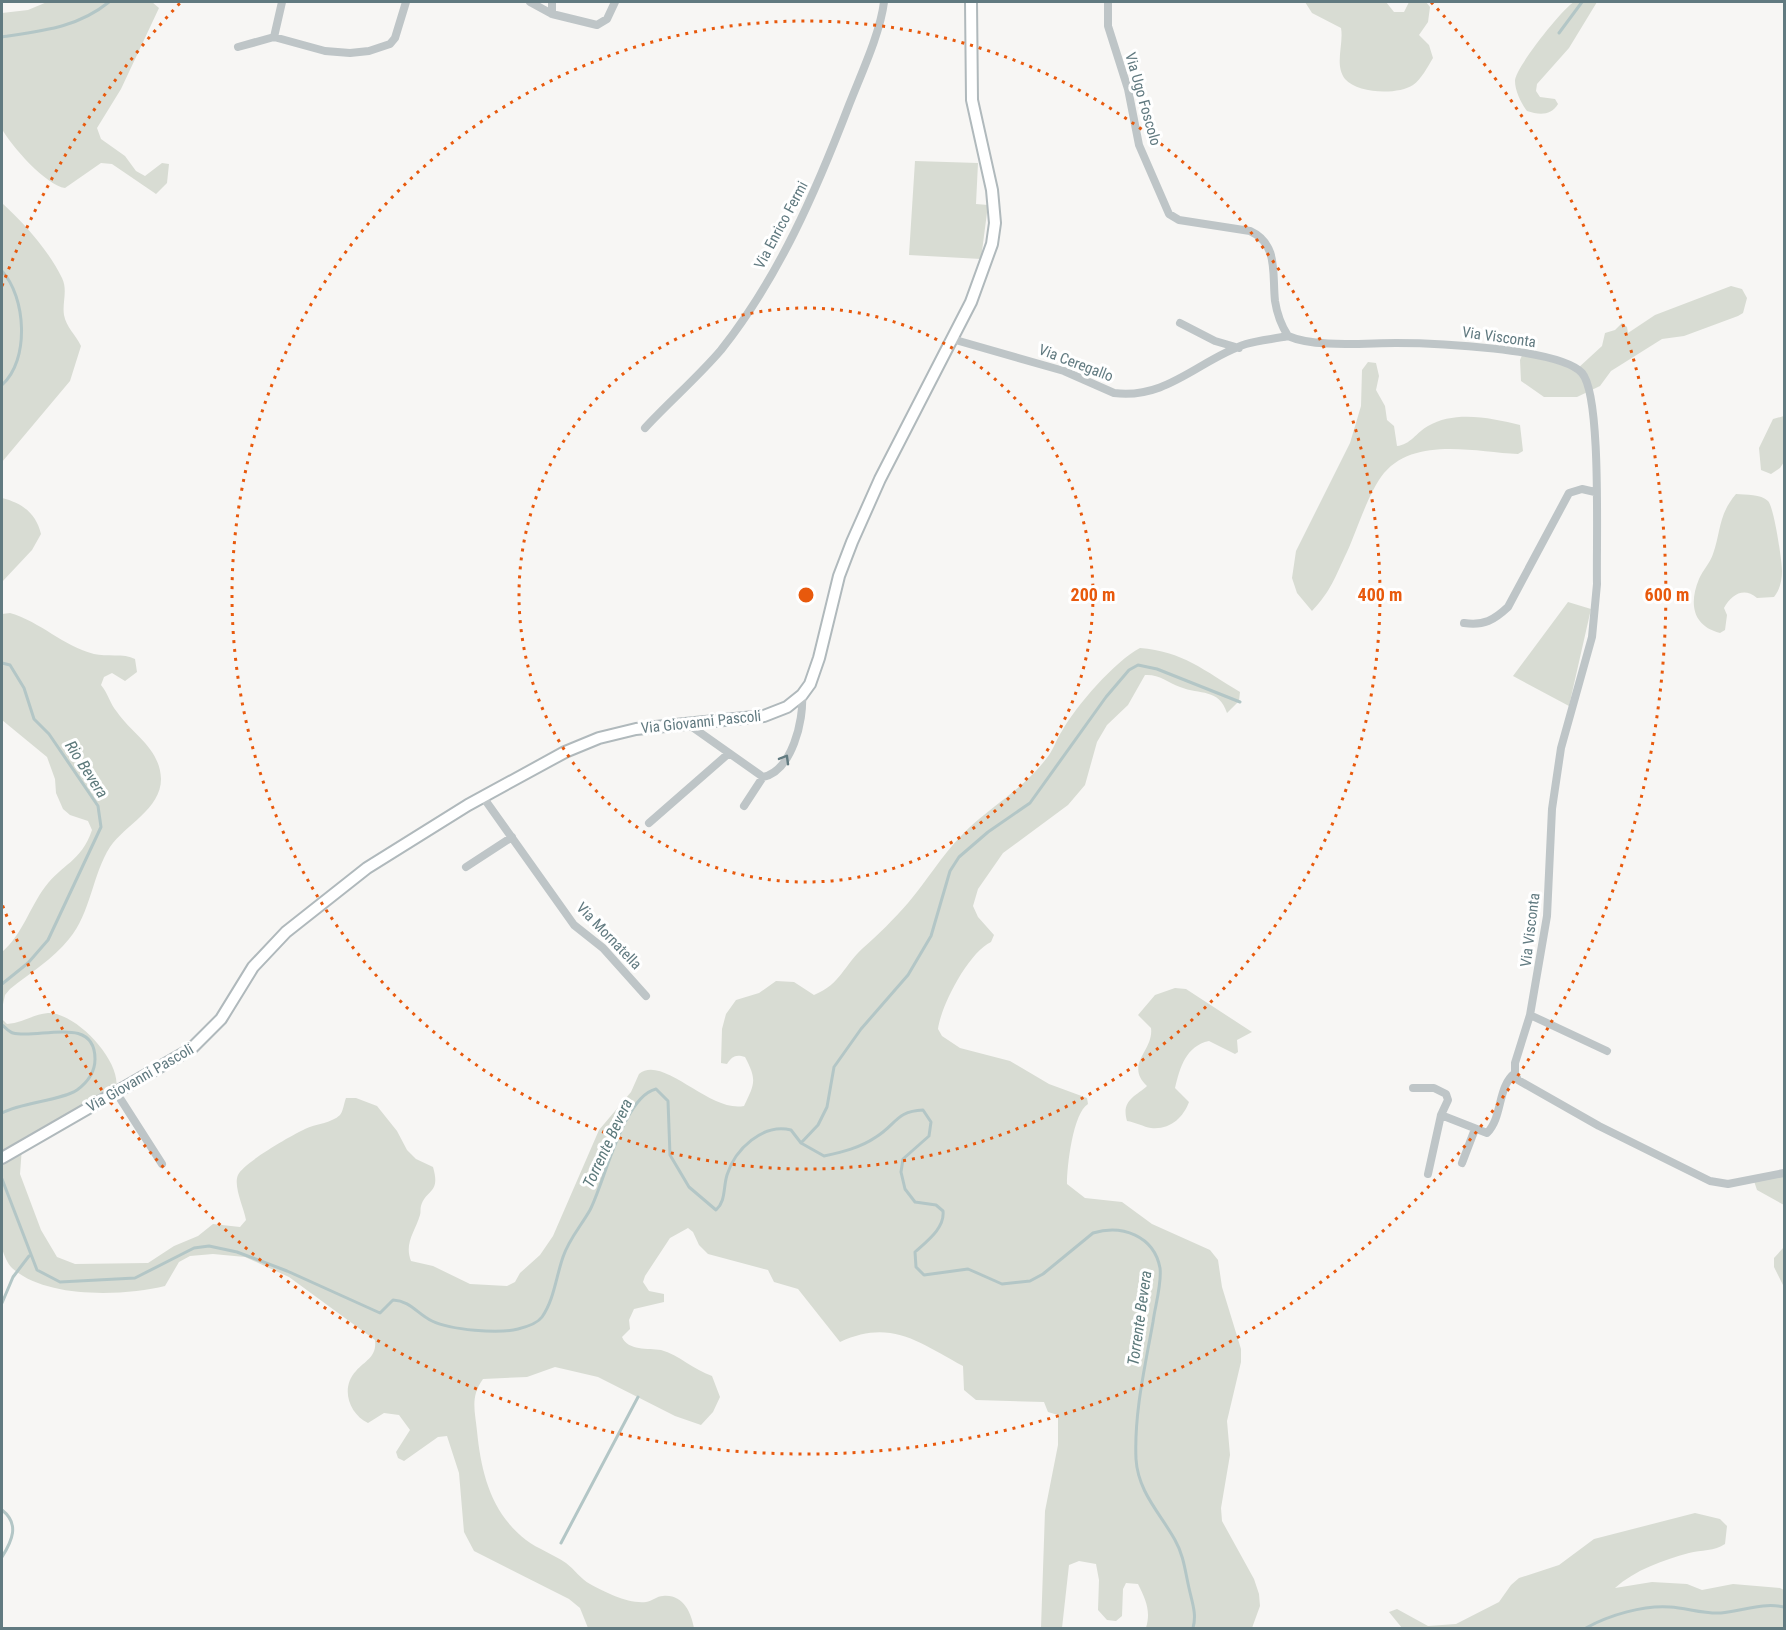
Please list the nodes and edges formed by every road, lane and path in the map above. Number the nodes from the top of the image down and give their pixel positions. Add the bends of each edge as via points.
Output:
1 (282, 2) edge
2 (406, 2) edge
3 (530, 2) edge
4 (552, 2) edge
5 (615, 2) edge
6 (884, 2) edge
7 (971, 2) edge
8 (1108, 2) edge
9 (552, 14) junction
10 (274, 37) junction
11 (238, 47) dead end
12 (1180, 323) dead end
13 (1288, 336) junction
14 (952, 339) junction
15 (1239, 348) junction
16 (645, 428) dead end
17 (1595, 492) junction
18 (1464, 623) dead end
19 (802, 694) junction
20 (688, 724) junction
21 (728, 753) junction
22 (763, 777) junction
23 (483, 797) junction
24 (744, 807) dead end
25 (649, 823) dead end
26 (512, 837) junction
27 (466, 867) dead end
28 (646, 996) dead end
29 (1530, 1016) junction
30 (1607, 1051) dead end
31 (1515, 1073) junction
32 (1413, 1088) dead end
33 (116, 1092) junction
34 (1441, 1115) junction
35 (1475, 1130) junction
36 (5, 1156) edge
37 (1462, 1163) dead end
38 (162, 1164) dead end
39 (1428, 1173) dead end
40 (1785, 1173) edge

1 - 10 street
2 - 10 street via 395,38 390,44 369,51 325,51
3 - 9 street
4 - 9 street
5 - 9 street via 607,20 597,25
6 - 16 street, Via Enrico Fermi via 840,128 786,250 720,351
7 - 14 street, Via Giovanni Pascoli via 972,100 990,175 995,222 984,273
8 - 13 street, Via Ugo Foscolo via 1108,26 1128,88 1139,145 1169,214 1179,220 1250,231 1268,244 1278,316
10 - 11 street
12 - 15 street
13 - 15 street, Via Ceregallo
13 - 17 street, Via Visconta via 1316,342 1438,343 1522,353 1577,369 1590,389
14 - 15 street, Via Ceregallo via 1026,359 1128,395 1176,381
14 - 19 street, Via Giovanni Pascoli via 879,478 844,561 819,658
17 - 18 street via 1582,489 1569,493 1521,586 1501,614 1494,621
17 - 29 street, Via Visconta via 1595,611 1578,696 1561,748 1552,809 1547,916
19 - 20 street, Via Giovanni Pascoli via 787,707 764,716
22 -> 19 street via 775,772 786,758 802,712
20 - 21 street
20 - 23 street, Via Giovanni Pascoli via 600,738 565,752
21 - 22 street
21 - 25 street
22 - 24 street
23 - 26 street, Via Mornatella
23 - 33 street, Via Giovanni Pascoli via 376,862 310,911 261,957 221,1019 200,1042
26 - 27 street
26 - 28 street, Via Mornatella via 574,925 610,955
29 - 30 street
29 - 31 street, Via Visconta
31 - 35 street, Via Visconta via 1507,1079 1490,1131
31 - 40 street via 1518,1080 1599,1126 1710,1181 1728,1184
32 - 34 street via 1434,1088 1446,1094 1448,1100
33 - 36 street, Via Giovanni Pascoli
33 - 38 street
34 - 35 street
34 - 39 street
35 - 37 street

